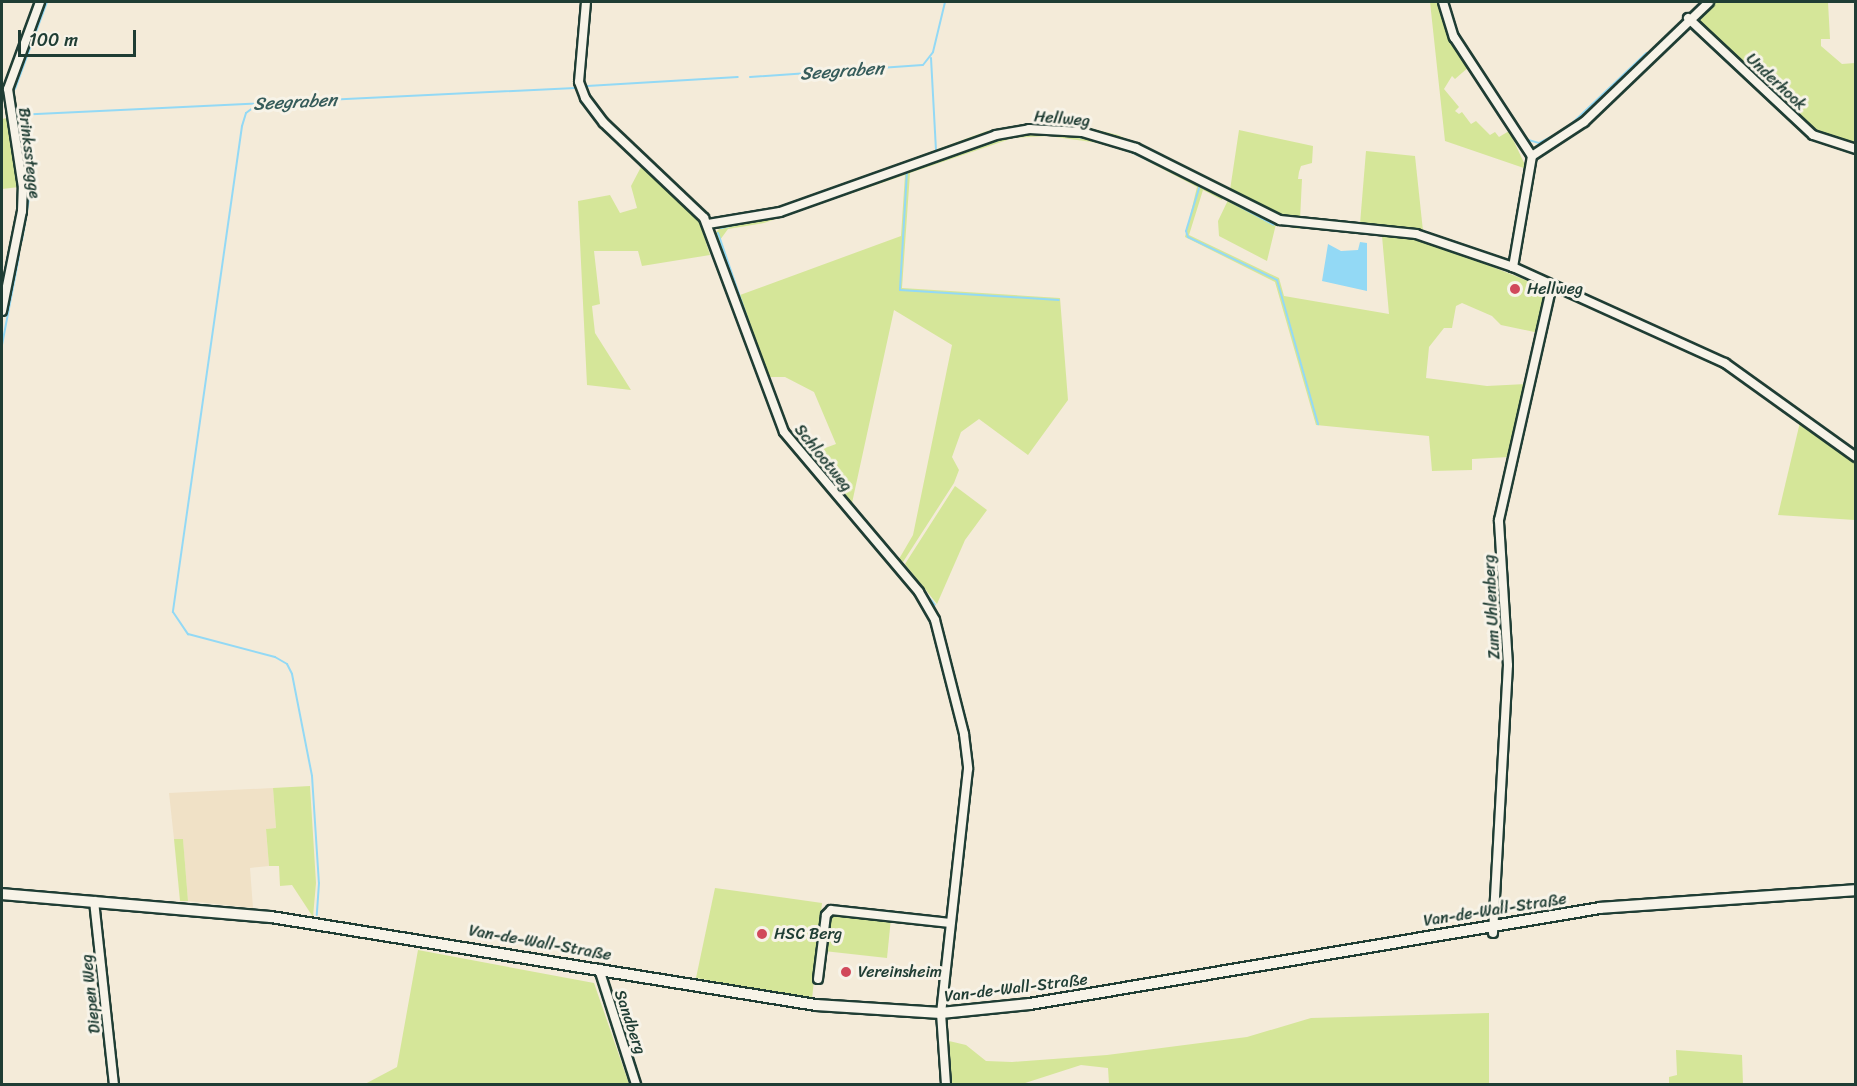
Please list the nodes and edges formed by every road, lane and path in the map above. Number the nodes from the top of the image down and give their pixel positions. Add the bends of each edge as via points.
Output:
1 (40, 2) edge
2 (586, 2) edge
3 (1443, 2) edge
4 (1709, 2) edge
5 (1688, 18) junction
6 (1856, 149) edge
7 (1532, 156) junction
8 (708, 224) junction
9 (1513, 267) junction
10 (1552, 285) junction
11 (2, 302) edge
12 (2, 311) edge
13 (1856, 457) edge
14 (1856, 890) edge
15 (2, 894) edge
16 (94, 901) junction
17 (950, 923) junction
18 (1493, 930) junction
19 (599, 969) junction
20 (818, 979) dead end
21 (941, 1013) junction
22 (114, 1084) edge
23 (636, 1084) edge
24 (946, 1084) edge

1 - 11 street, Brinksstegge via 8,89 22,199
2 - 8 street, Schlootweg via 579,82 585,98 604,123 696,208
3 - 7 street via 1454,37
4 - 5 street
5 - 6 street, Underhook via 1813,135
5 - 7 street via 1584,122
7 - 9 street
8 - 9 street, Hellweg via 780,212 996,135 1047,129 1082,132 1136,148 1281,220 1416,234
8 - 17 street, Schlootweg via 747,340 784,432 919,592 935,620 964,734 968,770
9 - 10 street, Hellweg
10 - 13 street, Hellweg via 1725,363
10 - 18 street, Zum Uhlenberg via 1499,520 1508,665
11 - 12 street, Brinksstegge
14 - 18 main road, Van-de-Wall-Straße via 1625,905
15 - 16 main road, Van-de-Wall-Straße
16 - 19 main road, Van-de-Wall-Straße via 310,922
16 - 22 street, Diepen Weg
17 - 20 street via 831,910 826,915
17 - 21 street, Schlootweg
18 - 21 main road, Van-de-Wall-Straße via 1030,1004
19 - 21 main road, Van-de-Wall-Straße via 824,1006
19 - 23 street, Sandberg
21 - 24 street, Schlootweg

